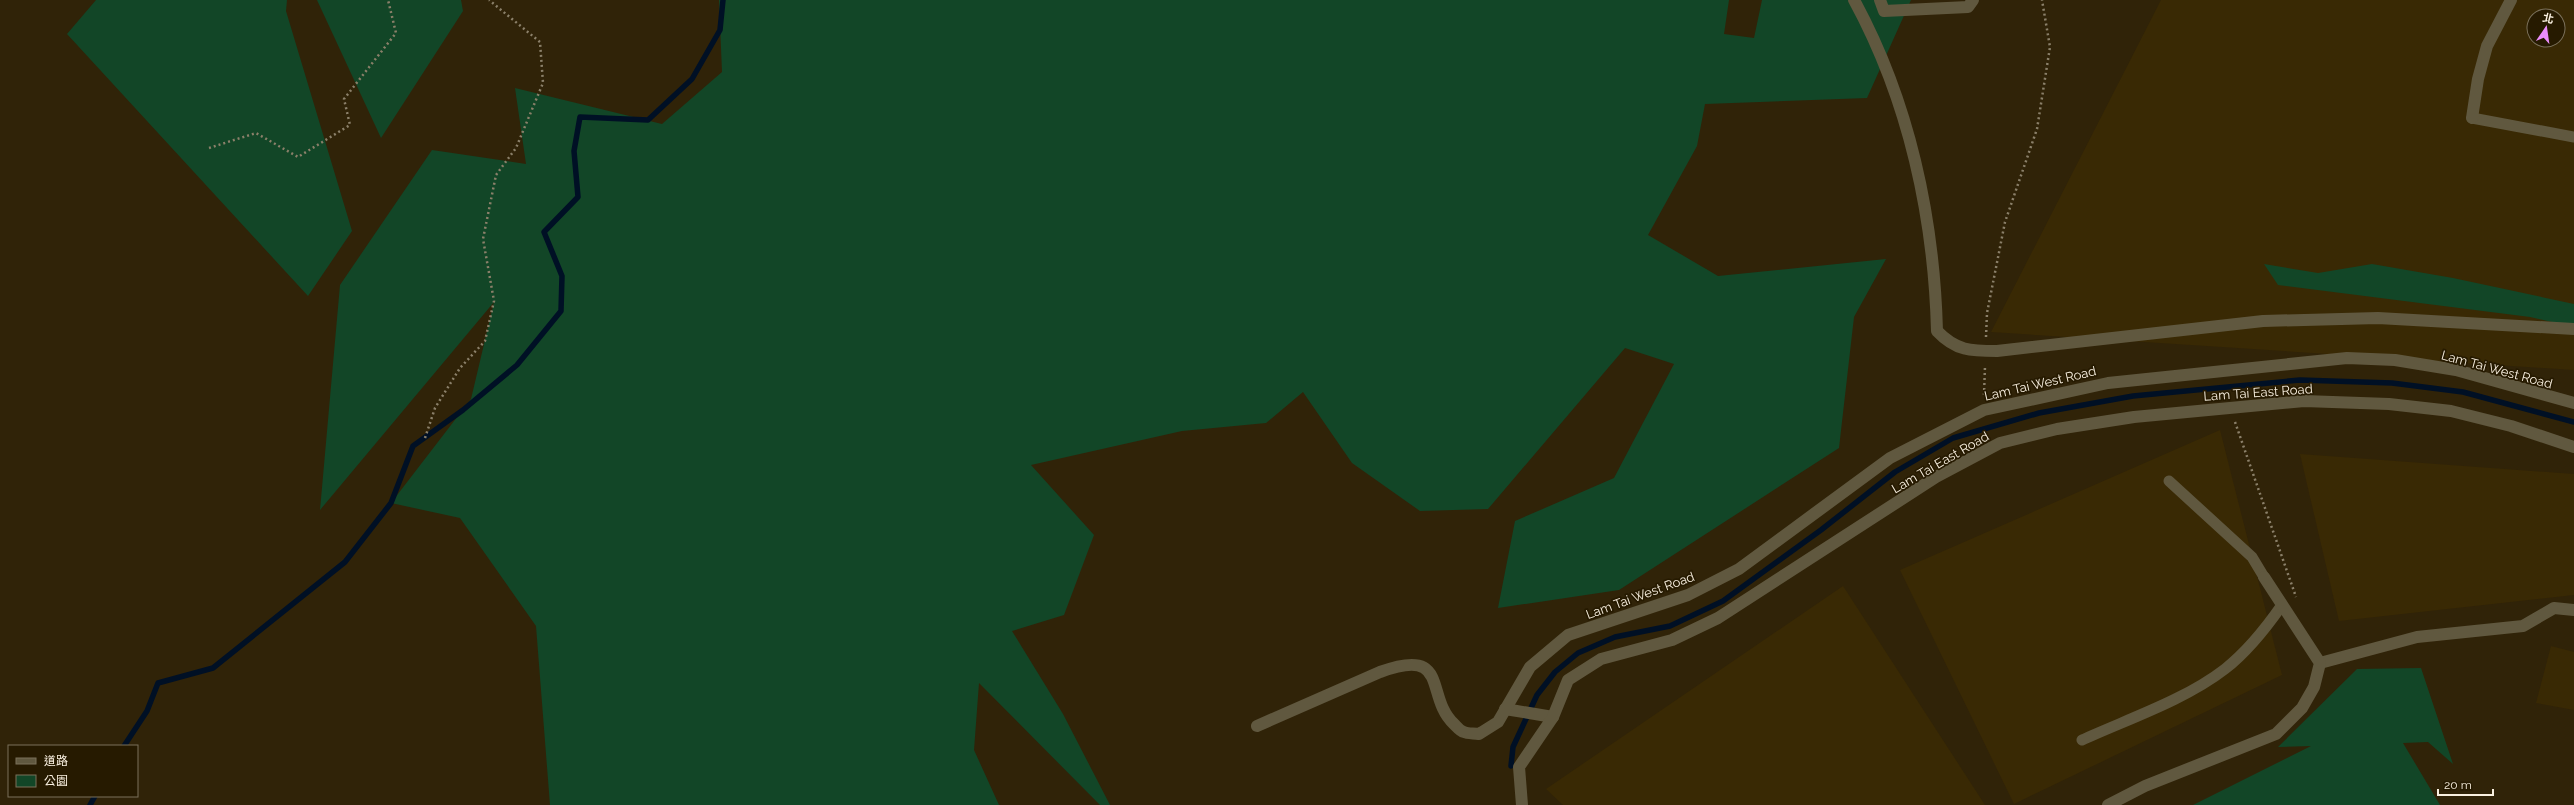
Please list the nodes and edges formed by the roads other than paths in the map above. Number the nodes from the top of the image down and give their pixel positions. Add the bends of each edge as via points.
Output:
1 (1854, 0) edge
2 (1880, 0) edge
3 (1973, 0) edge
4 (2511, 0) edge
5 (2472, 118) joint
6 (2574, 137) edge
7 (2574, 329) edge
8 (2574, 403) edge
9 (2574, 448) edge
10 (2169, 481) dead end
11 (2264, 577) joint
12 (2282, 605) junction
13 (2574, 610) edge
14 (2320, 663) junction
15 (1510, 709) junction
16 (1553, 717) junction
17 (1257, 726) dead end
18 (2082, 740) dead end
19 (1522, 805) edge
20 (2108, 805) edge

1 - 7 street via 1892,86 1908,135 1933,259 1937,331 1949,343 1971,351 1997,351 2263,321 2378,318
2 - 3 street via 1884,11 1968,7
4 - 5 street via 2487,46 2478,79
5 - 6 lane
8 - 15 street, Lam Tai West Road via 2456,370 2395,360 2347,358 2108,383 1984,410 1890,458 1739,569 1688,595 1568,636 1530,668
9 - 16 street, Lam Tai East Road via 2511,426 2451,412 2389,404 2304,401 2134,417 2057,429 2000,442 1936,477 1718,618 1672,640 1601,659 1568,680
10 - 11 lane via 2252,556
11 - 12 street
12 - 14 street
12 - 18 lane via 2261,634 2225,669 2193,689
13 - 14 street via 2554,608 2523,626 2417,637
14 - 20 street via 2311,692 2302,708 2276,734 2145,786
15 - 16 street
15 - 17 street, Lam Tai West Road via 1498,722 1479,734 1462,732 1446,716 1432,675 1419,665 1400,665
16 - 19 street, Lam Tai East Road via 1519,767

